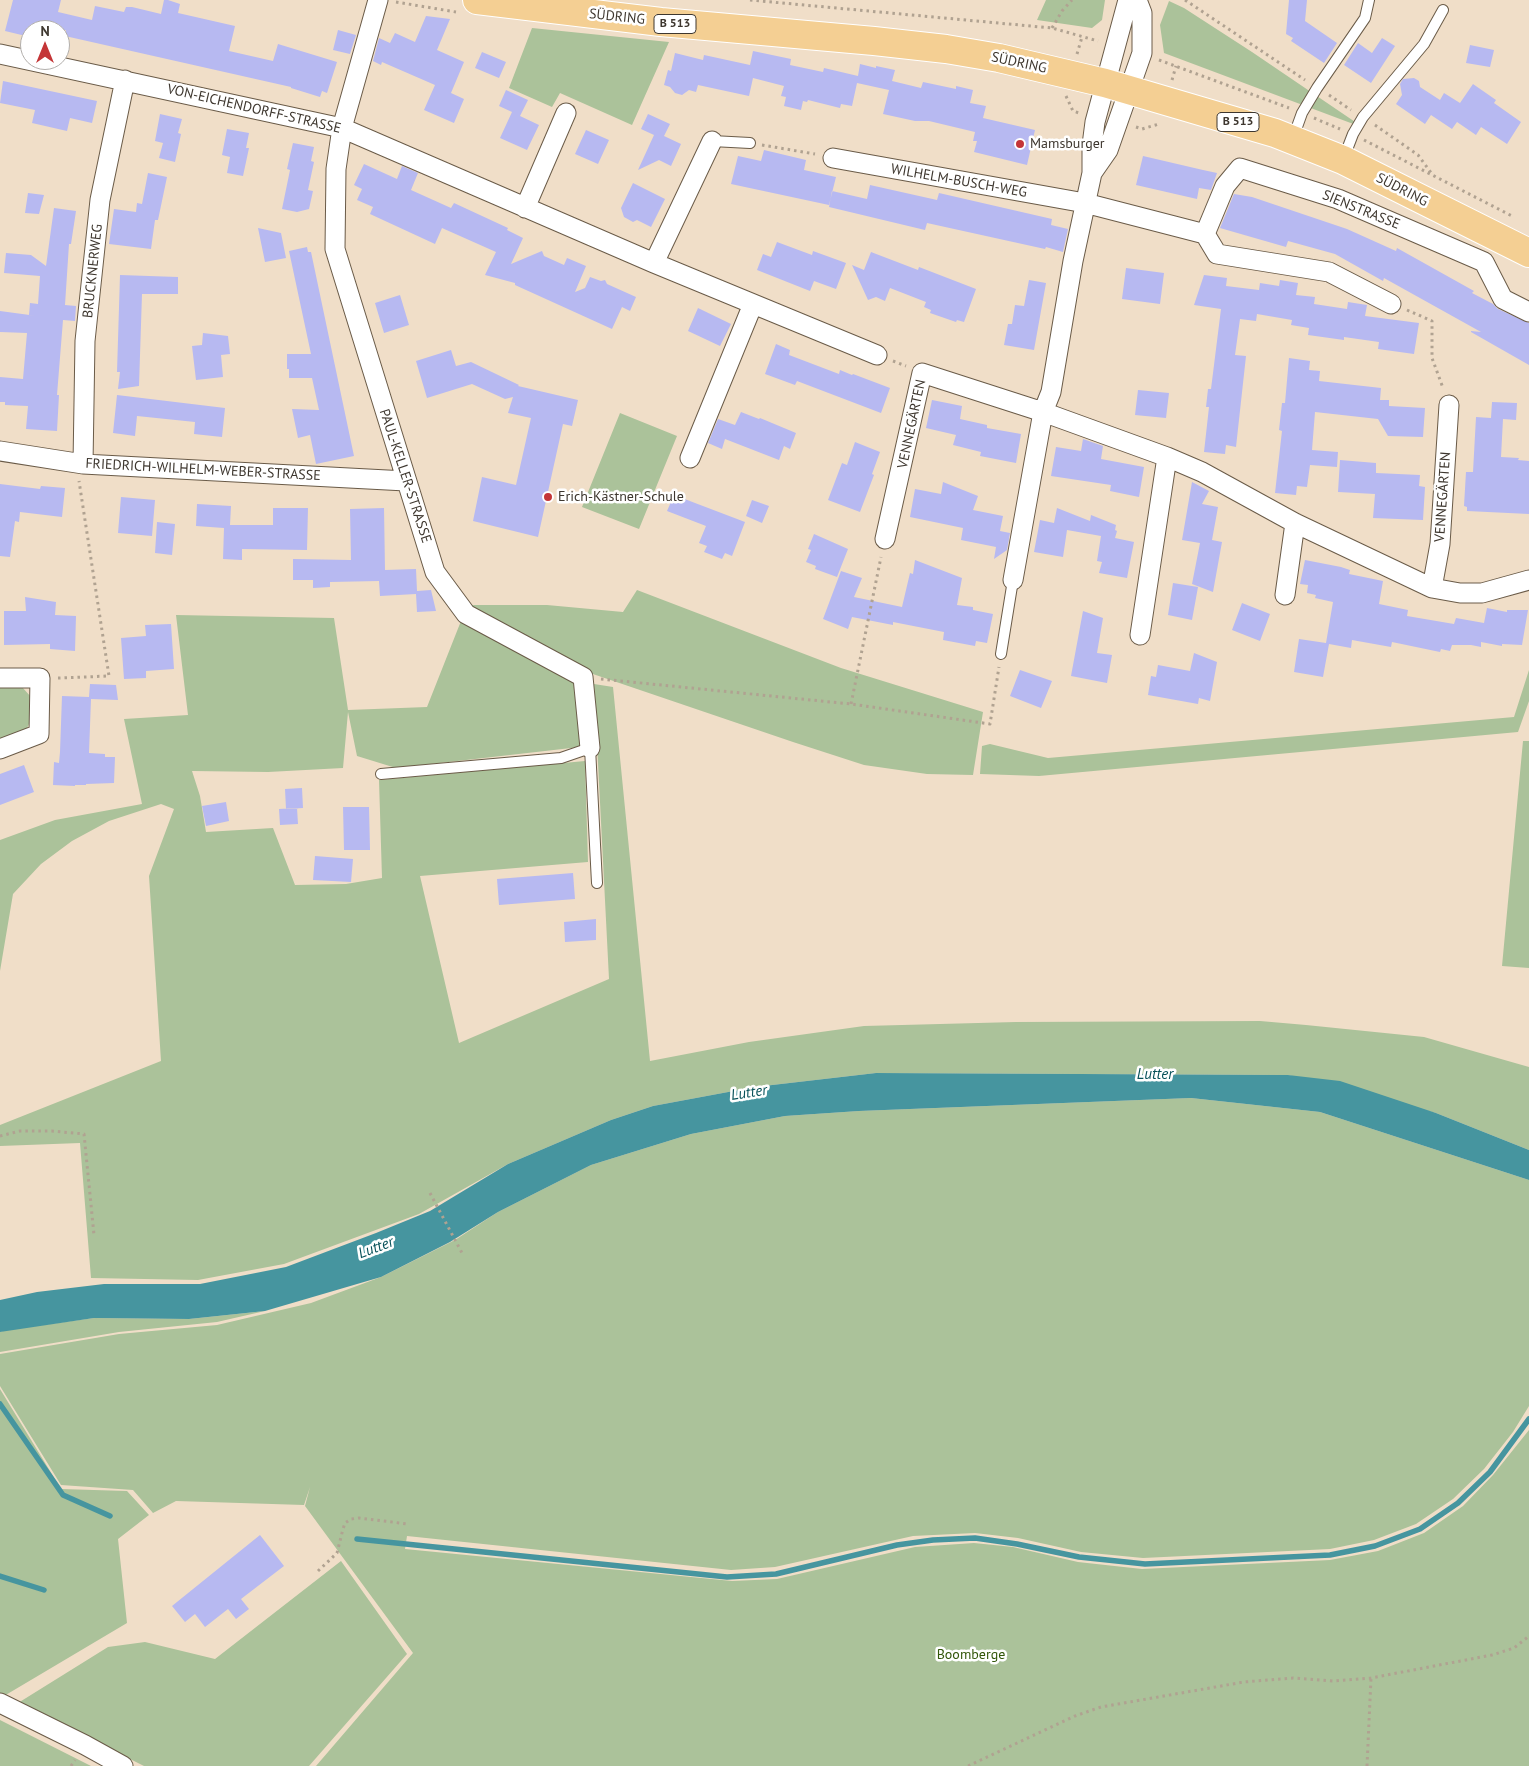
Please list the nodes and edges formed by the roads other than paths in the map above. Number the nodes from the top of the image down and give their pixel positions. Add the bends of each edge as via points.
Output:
1 (378, 0) edge
2 (477, 0) edge
3 (1128, 0) edge
4 (1137, 0) edge
5 (1368, 0) edge
6 (1443, 10) dead end
7 (0, 54) edge
8 (125, 80) junction
9 (1118, 86) junction
10 (566, 113) dead end
11 (342, 128) junction
12 (1292, 140) junction
13 (712, 141) joint
14 (750, 142) road end
15 (833, 158) road end
16 (1343, 160) junction
17 (1092, 173) junction
18 (1084, 204) junction
19 (525, 208) junction
20 (1205, 234) junction
21 (1529, 253) edge
22 (654, 264) junction
23 (753, 304) junction
24 (1391, 304) road end
25 (1529, 312) edge
26 (877, 355) road end
27 (1449, 405) road end
28 (1043, 412) junction
29 (0, 451) edge
30 (1167, 457) junction
31 (690, 458) dead end
32 (83, 464) junction
33 (406, 482) junction
34 (1295, 523) junction
35 (885, 540) road end
36 (1013, 580) joint
37 (1529, 580) edge
38 (1432, 588) junction
39 (1285, 595) dead end
40 (1140, 635) dead end
41 (1002, 654) road end
42 (0, 678) edge
43 (590, 748) junction
44 (0, 749) edge
45 (381, 774) dead end
46 (597, 883) dead end
47 (0, 1703) edge
48 (123, 1766) edge

1 - 11 street, PAUL-KELLER-STRASSE
2 - 9 main road, SÜDRING / B 513 via 946,50 999,58
3 - 9 street via 1116,46
4 - 9 street via 1142,13 1142,53
5 - 12 lane via 1365,18 1302,113
6 - 16 lane via 1424,44 1363,117
7 - 8 street, VON-EICHENDORFF-STRASSE
8 - 11 street, VON-EICHENDORFF-STRASSE
8 - 32 street, BRUCKNERWEG via 100,200 85,341
9 - 12 main road, SÜDRING / B 513
9 - 17 street via 1108,150
9 - 17 street via 1095,122
10 - 19 street
11 - 19 street, VON-EICHENDORFF-STRASSE
11 - 33 street, PAUL-KELLER-STRASSE via 336,169 335,249
12 - 16 main road, SÜDRING / B 513
13 - 14 lane
13 - 22 street
15 - 18 street, WILHELM-BUSCH-WEG
16 - 21 main road, SÜDRING / B 513
17 - 18 street
18 - 20 street
18 - 28 street via 1051,392
19 - 22 street, VON-EICHENDORFF-STRASSE
20 - 24 street via 1217,254 1329,272
20 - 25 street, SIENSTRASSE via 1226,186 1240,168 1338,199 1484,262 1503,298
22 - 23 street, VON-EICHENDORFF-STRASSE
23 - 26 street, VON-EICHENDORFF-STRASSE
23 - 31 street
27 - 38 street, VENNEGÄRTEN via 1440,544
28 - 30 street, VENNEGÄRTEN
28 - 35 street, VENNEGÄRTEN via 922,373
28 - 36 street
29 - 32 street, FRIEDRICH-WILHELM-WEBER-STRASSE
30 - 34 street, VENNEGÄRTEN via 1202,472
30 - 40 street
32 - 33 street, FRIEDRICH-WILHELM-WEBER-STRASSE
33 - 43 street, PAUL-KELLER-STRASSE via 435,572 466,614 584,678
34 - 38 street, VENNEGÄRTEN
34 - 39 street
36 - 41 lane
37 - 38 street, VENNEGÄRTEN via 1482,593
42 - 44 street via 40,678 39,734
43 - 45 lane via 561,758
43 - 46 lane
47 - 48 street

